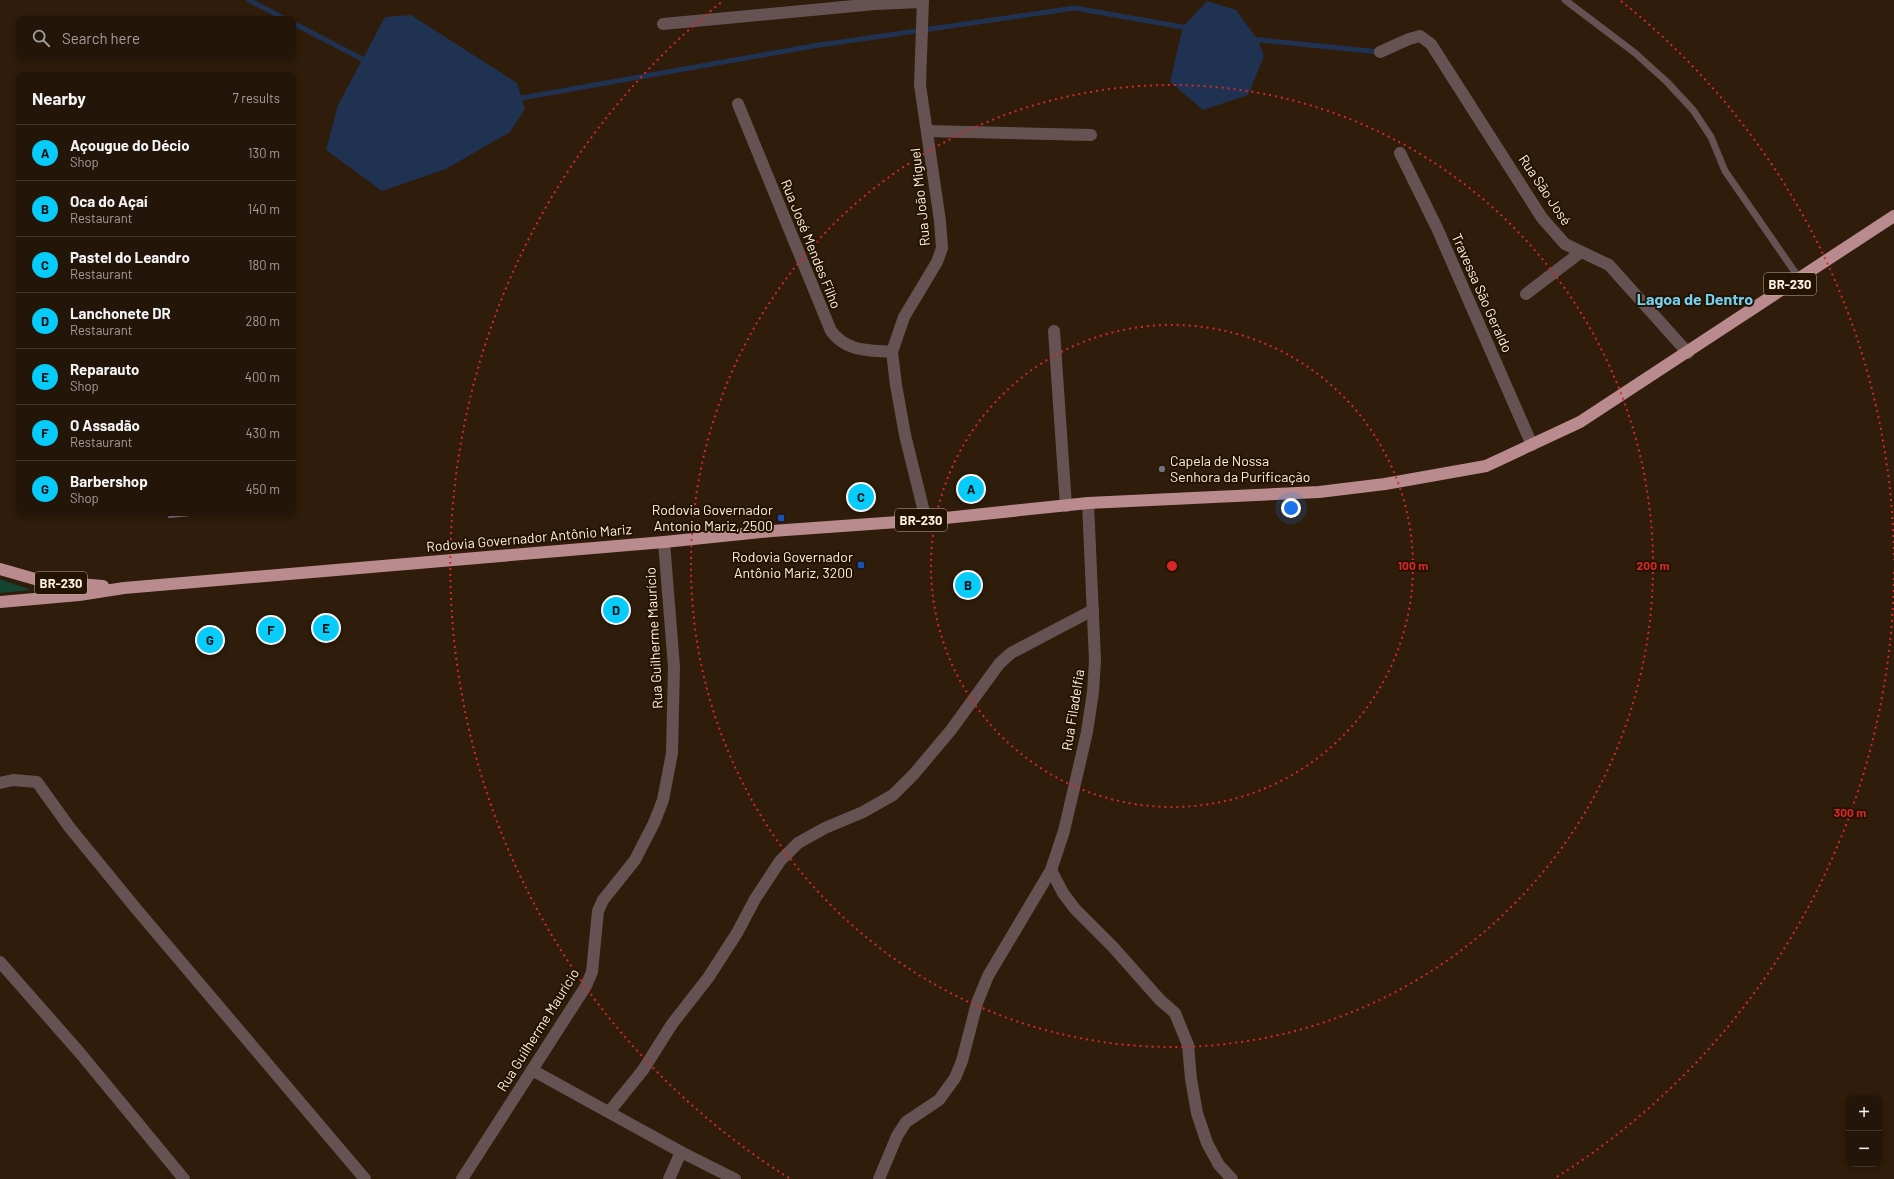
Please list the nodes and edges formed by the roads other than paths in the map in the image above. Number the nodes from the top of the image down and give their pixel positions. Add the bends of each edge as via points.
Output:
1 (1565, 0) edge
2 (923, 1) edge
3 (663, 24) dead end
4 (1380, 52) dead end
5 (738, 104) dead end
6 (927, 131) junction
7 (1091, 135) dead end
8 (1400, 153) dead end
9 (1894, 216) edge
10 (1581, 252) junction
11 (1799, 278) junction
12 (1526, 294) dead end
13 (1054, 331) dead end
14 (892, 352) junction
15 (1688, 353) junction
16 (1532, 445) junction
17 (1088, 503) junction
18 (1066, 506) junction
19 (926, 520) junction
20 (664, 542) junction
21 (0, 569) edge
22 (124, 588) junction
23 (0, 602) edge
24 (1093, 610) junction
25 (0, 783) edge
26 (1051, 870) junction
27 (0, 962) edge
28 (532, 1070) junction
29 (609, 1112) junction
30 (681, 1152) junction
31 (184, 1179) edge
32 (365, 1179) edge
33 (462, 1179) edge
34 (669, 1179) edge
35 (735, 1179) edge
36 (879, 1179) edge
37 (1232, 1179) edge

1 - 11 lane via 1635,53 1693,110 1711,137 1725,171
2 - 3 street
2 - 6 street, Rua João Miguel via 920,85
4 - 10 street, Rua São José via 1420,36 1431,44 1542,218 1565,244
5 - 14 street, Rua José Mendes Filho via 831,331 838,341 847,346
6 - 7 street
6 - 14 street, Rua João Miguel via 942,248 937,262 904,317
8 - 16 street, Travessa São Geraldo via 1437,228
9 - 11 highway, Rodovia Governador Antônio Mariz / BR-230
10 - 12 street
10 - 15 street, Rua São José via 1609,265
11 - 15 highway, Rodovia Governador Antônio Mariz / BR-230
13 - 18 street
14 - 19 street, Rua João Miguel via 905,435
15 - 16 highway, Rodovia Governador Antônio Mariz / BR-230 via 1580,422
16 - 17 highway, Rodovia Governador Antônio Mariz / BR-230 via 1486,466 1378,485 1319,492
17 - 18 highway, Rodovia Governador Antônio Mariz / BR-230
17 - 24 street, Rua Filadelfia
18 - 19 highway, Rodovia Governador Antônio Mariz / BR-230
19 - 20 highway, Rodovia Governador Antônio Mariz / BR-230
20 - 22 highway, Rodovia Governador Antônio Mariz / BR-230
20 - 28 street, Rua Guilherme Maurício via 674,674 672,753 663,800 635,860 603,900 598,911 592,972 586,986
21 - 22 highway, BR-230 via 42,581
22 - 23 highway, BR-230
24 - 26 street, Rua Filadelfia via 1096,661 1093,692 1076,782
24 - 29 street via 1011,653 999,664 946,735 893,795 798,843 780,861 708,978 672,1024 643,1070
25 - 32 street via 13,780 37,782 70,828 138,911
26 - 36 street, Rua Filadelfia via 988,976 977,1003 955,1078 939,1100 906,1122 897,1136
26 - 37 street via 1063,893 1075,908 1175,1013 1188,1045 1197,1113 1207,1143 1219,1165
27 - 31 street via 80,1053
28 - 29 street
28 - 33 street, Rua Guilherme Maurício
29 - 30 street
30 - 34 street
30 - 35 street

